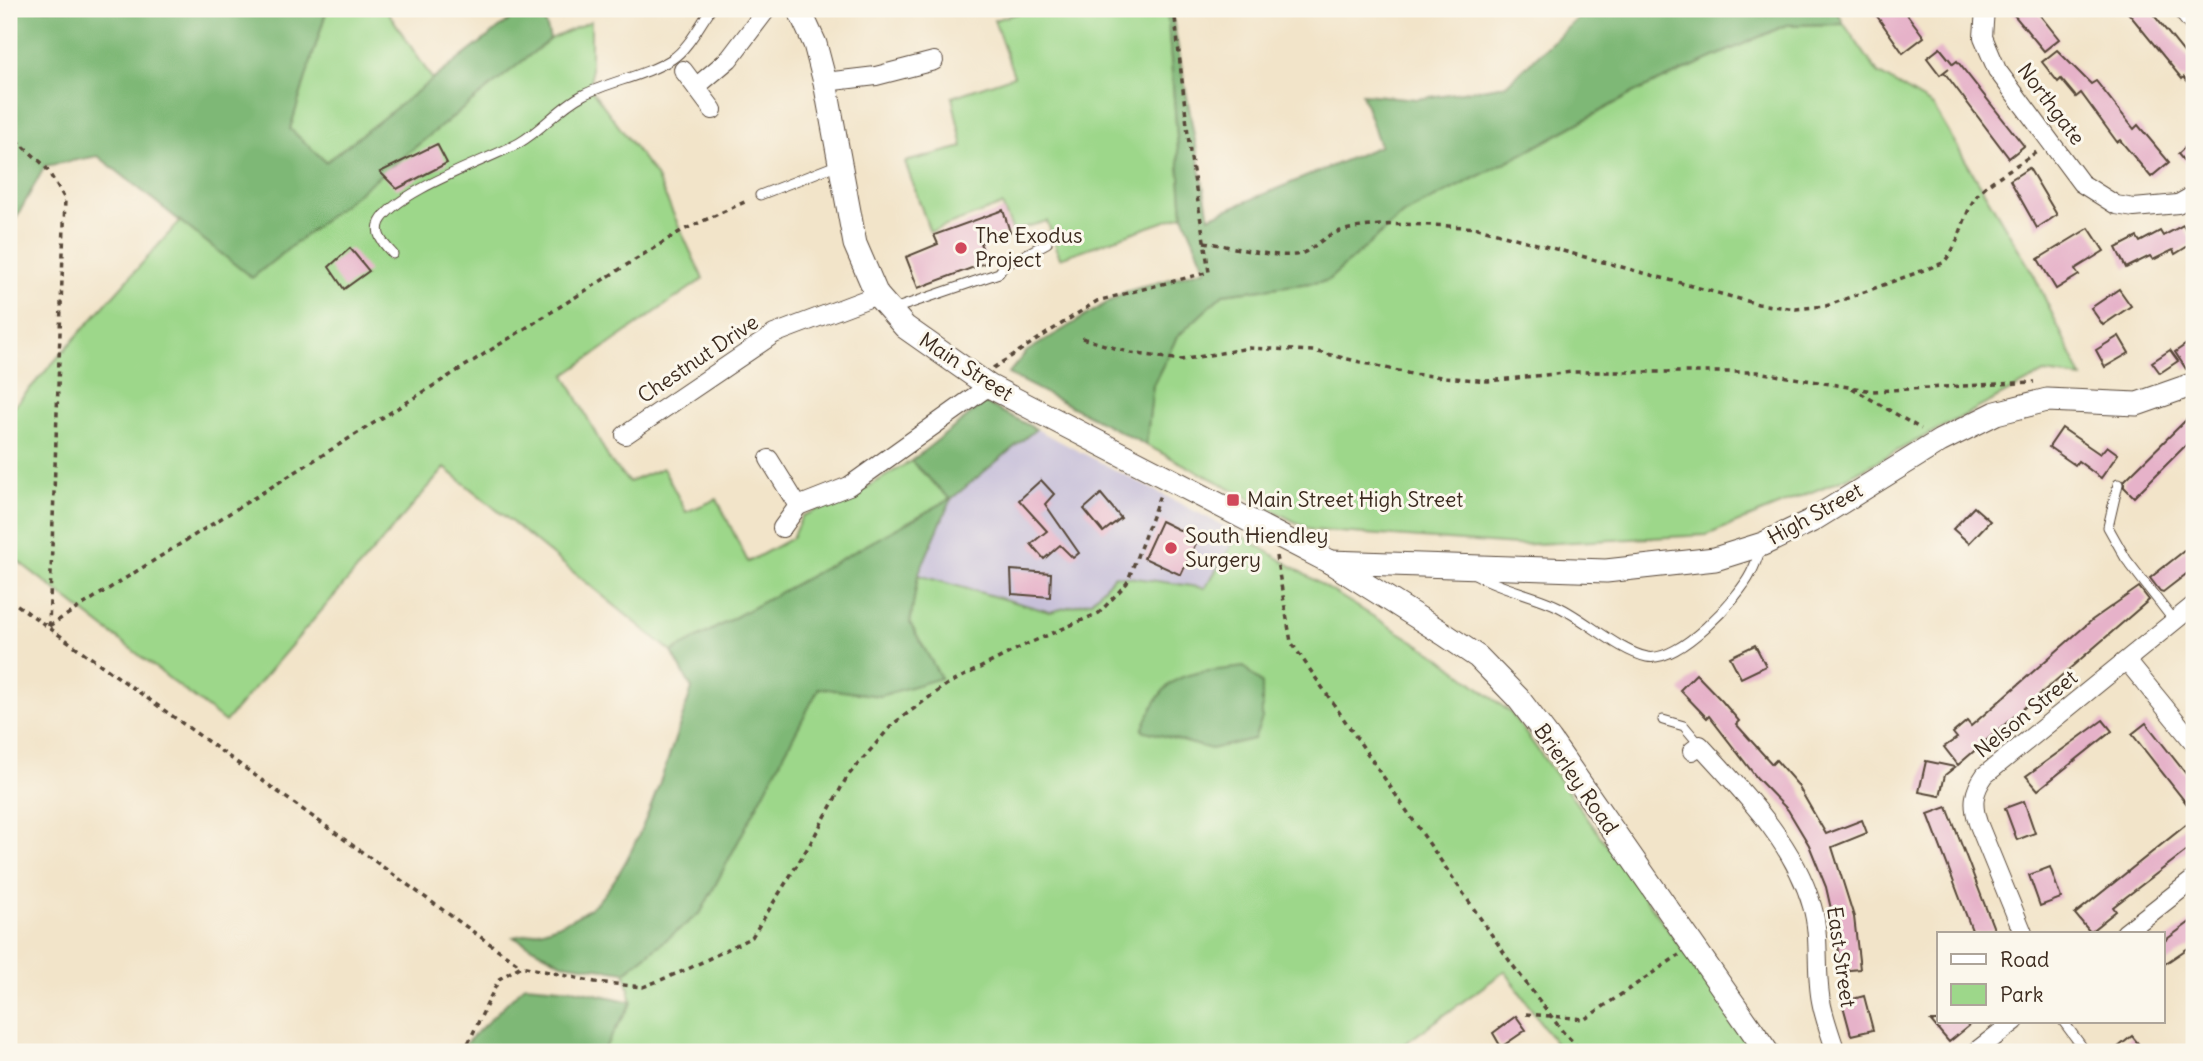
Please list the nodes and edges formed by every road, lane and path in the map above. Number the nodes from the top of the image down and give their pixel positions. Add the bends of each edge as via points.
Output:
1 (711, 9) edge
2 (766, 9) edge
3 (799, 9) edge
4 (1174, 9) edge
5 (2181, 9) edge
6 (1979, 10) edge
7 (2194, 25) edge
8 (934, 61) dead end
9 (683, 70) dead end
10 (825, 82) junction
11 (696, 87) junction
12 (713, 110) dead end
13 (9, 133) edge
14 (2050, 141) junction
15 (839, 164) junction
16 (760, 195) joint
17 (2194, 195) edge
18 (1205, 242) junction
19 (1047, 243) dead end
20 (393, 254) dead end
21 (883, 303) junction
22 (1082, 338) dead end
23 (983, 382) junction
24 (2038, 382) dead end
25 (2194, 384) edge
26 (1850, 387) junction
27 (625, 435) dead end
28 (1940, 440) junction
29 (769, 459) dead end
30 (1167, 477) junction
31 (2118, 484) dead end
32 (798, 506) junction
33 (782, 528) dead end
34 (1275, 533) junction
35 (1763, 544) junction
36 (1330, 562) junction
37 (1461, 565) junction
38 (9, 599) edge
39 (2194, 605) edge
40 (2174, 621) junction
41 (50, 626) junction
42 (2127, 661) junction
43 (1663, 720) dead end
44 (2194, 743) edge
45 (1696, 748) joint
46 (2194, 879) edge
47 (2023, 932) edge
48 (2126, 932) edge
49 (1692, 946) junction
50 (521, 966) junction
51 (1526, 1014) dead end
52 (1552, 1016) junction
53 (2012, 1023) edge
54 (2064, 1023) edge
55 (464, 1052) edge
56 (1583, 1052) edge
57 (1767, 1052) edge
58 (1836, 1052) edge
59 (1975, 1052) edge
60 (2086, 1052) edge

1 - 20 lane via 671,60 582,96 556,111 521,142 391,210 380,221 379,230
2 - 11 street via 729,58
3 - 10 street, Main Street
4 - 18 path
5 - 7 street
6 - 14 street, Northgate via 1989,54
8 - 10 street via 876,76
9 - 11 street
10 - 15 street, Main Street
11 - 12 street
13 - 41 path via 45,166 65,199
14 - 17 street, Northgate via 2081,183 2116,205 2153,208 2178,204
14 - 18 path via 1976,195 1952,253 1943,263 1826,306 1796,309 1758,304 1478,228 1362,227 1334,233 1299,256
15 - 16 lane
15 - 21 street, Main Street via 855,244
16 - 41 path via 681,231
18 - 23 path via 1209,272 1097,301
19 - 21 lane via 999,273
21 - 23 street, Main Street via 922,340
21 - 27 street, Chestnut Drive via 774,334
22 - 26 path via 1131,353 1181,360 1249,348 1314,351 1411,374 1488,381 1573,372 1757,372
23 - 30 street, Main Street
23 - 32 street via 849,485
24 - 26 path via 1886,391
25 - 28 street, High Street via 2137,404 2067,400 2024,404
26 - 28 path
28 - 35 street, High Street via 1811,521
29 - 32 street
30 - 34 street, Main Street
30 - 50 path via 1127,583 1099,613 946,685 893,724 847,777 752,937 643,986 595,982
31 - 40 lane via 2108,527 2126,559
32 - 33 street
34 - 36 street, Main Street
34 - 52 path via 1291,642
35 - 37 street, High Street via 1715,559 1606,571
35 - 37 lane via 1751,575 1726,607 1695,637 1669,653 1649,657 1560,607 1486,580
36 - 37 street, High Street
36 - 49 street, Brierley Road via 1478,657 1518,698
38 - 41 path
39 - 40 street, Nelson Street
40 - 42 street, Nelson Street
41 - 50 path
42 - 44 street
42 - 47 street, Nelson Street via 1985,775 1975,789 1973,807 1978,823
43 - 45 lane via 1684,726
45 - 58 street, East Street via 1767,821 1795,865 1813,907 1821,1002
46 - 48 street
49 - 52 path via 1585,1019
49 - 57 street, Brierley Road
50 - 55 path via 499,979
51 - 52 path
52 - 56 path
53 - 59 street
54 - 60 lane

